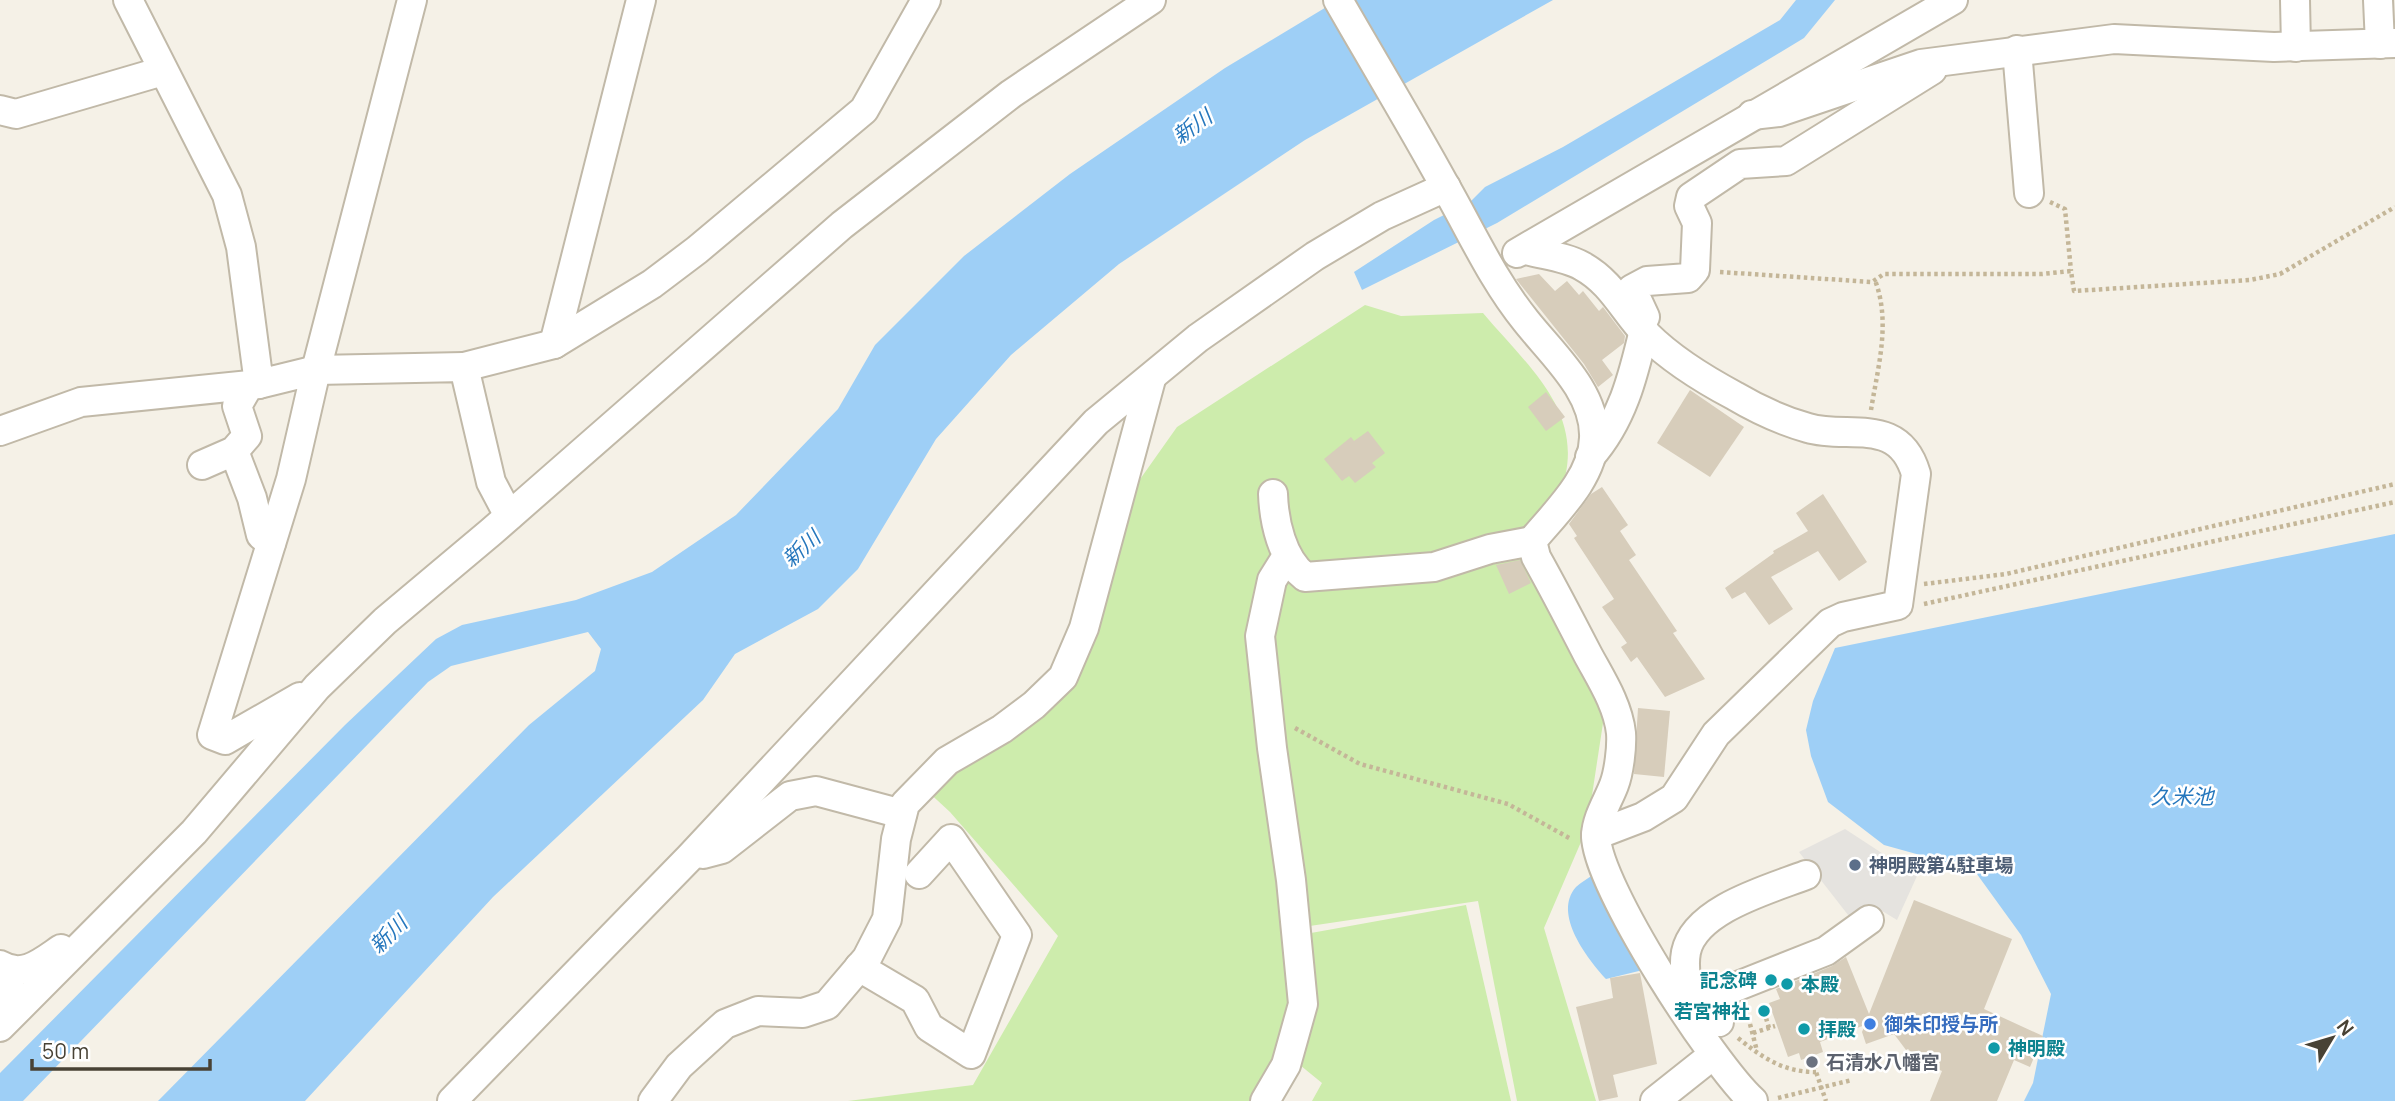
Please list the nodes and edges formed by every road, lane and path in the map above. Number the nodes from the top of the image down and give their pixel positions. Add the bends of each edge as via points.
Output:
1 (128, 0) edge
2 (412, 0) edge
3 (641, 0) edge
4 (926, 0) edge
5 (1151, 0) edge
6 (1338, 0) edge
7 (1953, 0) edge
8 (2295, 0) edge
9 (2378, 0) edge
10 (2387, 44) edge
11 (2297, 47) junction
12 (2017, 50) junction
13 (1940, 64) junction
14 (163, 71) junction
15 (0, 110) edge
16 (1752, 115) junction
17 (1446, 186) junction
18 (2029, 193) joint
19 (2395, 207) edge
20 (1526, 250) junction
21 (1479, 251) junction
22 (1695, 270) junction
23 (2071, 271) junction
24 (1875, 280) junction
25 (1645, 332) junction
26 (554, 344) junction
27 (464, 368) junction
28 (316, 370) junction
29 (1151, 379) junction
30 (254, 385) junction
31 (0, 431) edge
32 (1867, 431) junction
33 (234, 451) junction
34 (1588, 459) junction
35 (202, 465) dead end
36 (2395, 484) edge
37 (1273, 494) dead end
38 (2395, 502) edge
39 (509, 516) junction
40 (1532, 541) junction
41 (271, 543) junction
42 (1287, 556) junction
43 (1902, 572) junction
44 (1898, 605) junction
45 (317, 687) junction
46 (1268, 711) junction
47 (902, 814) junction
48 (1586, 838) junction
49 (690, 857) junction
50 (919, 874) dead end
51 (1806, 875) dead end
52 (115, 911) junction
53 (1869, 920) dead end
54 (859, 967) junction
55 (7, 968) edge
56 (1690, 1000) junction
57 (0, 1001) edge
58 (1766, 1018) dead end
59 (1718, 1022) joint
60 (1750, 1024) dead end
61 (0, 1027) edge
62 (1753, 1033) junction
63 (1757, 1052) junction
64 (1713, 1055) junction
65 (1852, 1080) dead end
66 (1822, 1088) junction
67 (1762, 1100) edge
68 (452, 1101) edge
69 (653, 1101) edge
70 (1265, 1101) edge
71 (1654, 1101) edge
72 (1826, 1101) edge

1 - 14 street
2 - 28 street
3 - 26 street
4 - 26 street via 864,110 652,284
5 - 39 street via 1011,94 842,225
6 - 17 street
7 - 16 street
8 - 11 street
9 - 10 street
10 - 11 street
11 - 12 street via 2114,39
12 - 13 street
12 - 18 street
13 - 16 street via 1921,64 1779,112
13 - 22 street via 1786,161 1740,164 1691,197 1689,206 1697,223
14 - 15 street via 16,114
14 - 30 street via 227,195 241,247
16 - 20 street
17 - 21 street
17 - 29 street via 1382,216 1315,256 1198,338
18 - 23 path via 2066,209
19 - 23 path via 2280,274 2250,280 2074,291
20 - 21 street
20 - 25 street via 1579,264 1595,274 1611,287
21 - 34 street via 1511,303 1584,394 1594,439
22 - 24 path
22 - 25 street via 1688,278 1647,281 1632,289 1645,316
23 - 24 path via 1884,274
24 - 32 path via 1883,302 1883,334
25 - 32 street via 1734,396 1789,422 1811,430
25 - 34 street via 1622,410 1608,438
26 - 27 street
27 - 28 street
27 - 39 street via 491,482
28 - 30 street
28 - 41 street
29 - 47 street via 1084,628 1063,677 1002,729 947,761 905,804
29 - 49 street via 1096,422
30 - 31 street via 81,402
30 - 33 street via 237,406 247,436
32 - 43 street via 1899,446 1916,474
33 - 35 street
33 - 41 street via 261,536
34 - 40 street via 1573,491
36 - 43 path via 2006,574 1927,586
37 - 42 street
38 - 44 path via 1942,601
39 - 45 street via 385,621
40 - 42 street via 1434,567 1305,577
40 - 48 street via 1536,557 1614,705 1621,734 1615,783
41 - 45 street via 212,735 225,740
42 - 46 street via 1272,580 1260,636
43 - 44 street
44 - 48 street via 1830,623 1716,734 1674,798 1643,817
45 - 52 street via 194,832
46 - 48 path via 1360,764 1508,804
46 - 70 street via 1303,1004 1286,1065
47 - 49 street via 816,791 790,796 722,849
47 - 54 street via 887,919
48 - 56 street via 1613,890
49 - 68 street
50 - 54 street via 951,839 1017,935 971,1054 929,1027 915,1000
51 - 56 street via 1739,900 1698,929 1686,951
52 - 55 street via 33,968
52 - 61 street
53 - 56 street via 1826,951
54 - 69 street via 827,1005 803,1013 758,1012 725,1024 679,1066
55 - 57 street
56 - 59 street
56 - 64 street
58 - 62 path via 1772,1027
59 - 63 path
60 - 62 path
62 - 63 path
63 - 66 path via 1795,1072 1815,1069
64 - 67 street
64 - 71 street
65 - 66 path
66 - 67 path
66 - 72 path

